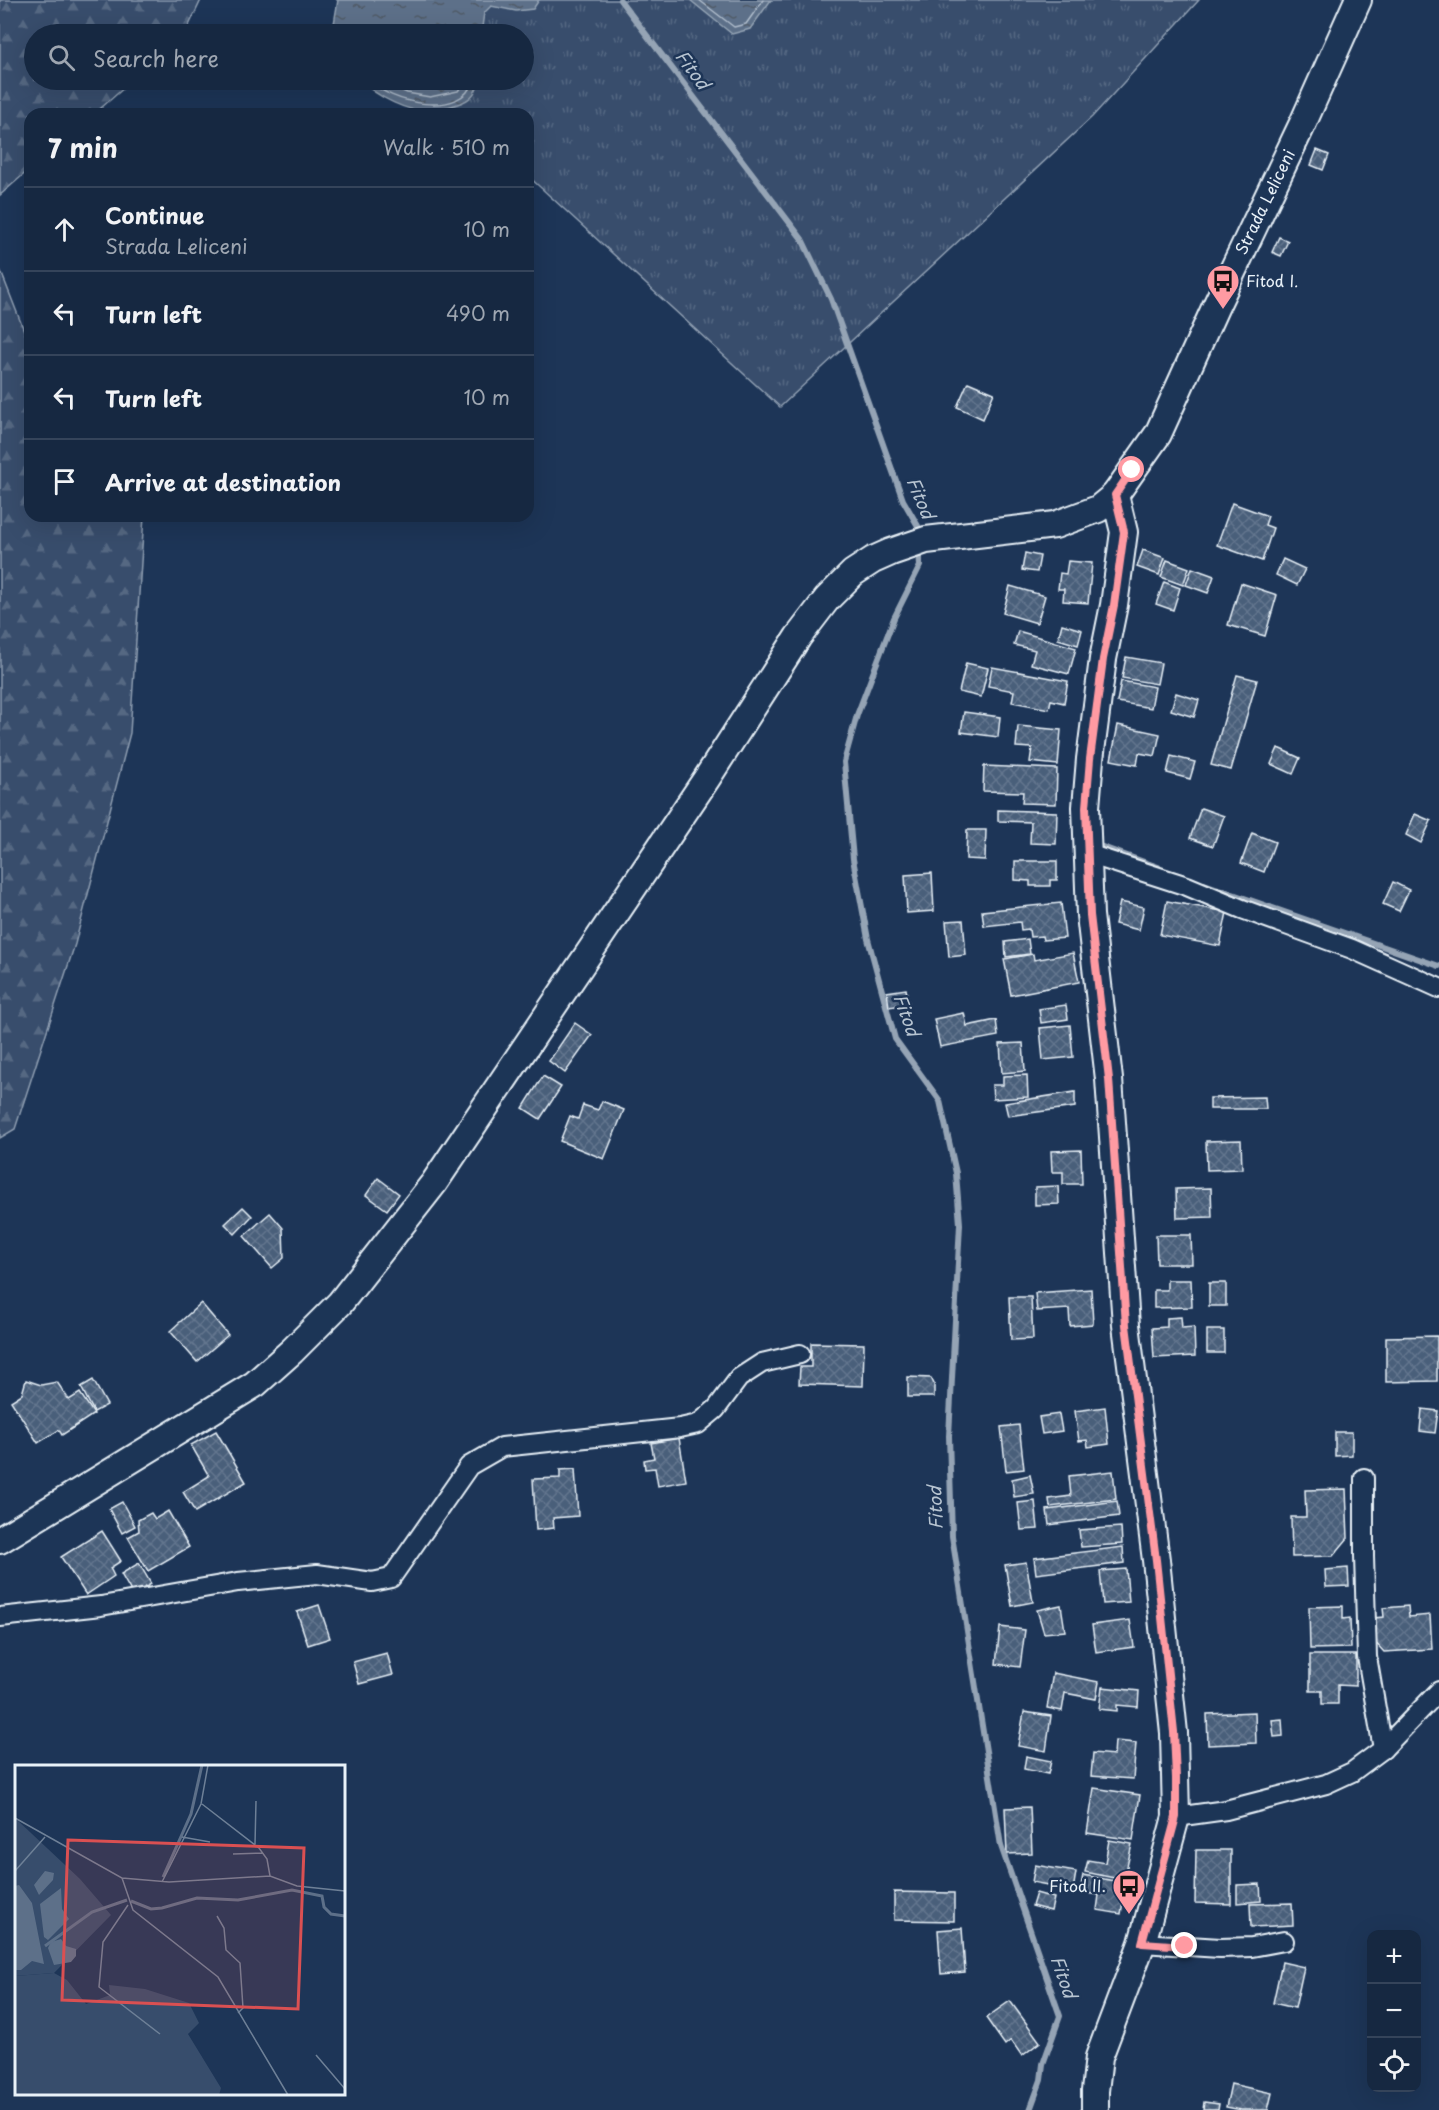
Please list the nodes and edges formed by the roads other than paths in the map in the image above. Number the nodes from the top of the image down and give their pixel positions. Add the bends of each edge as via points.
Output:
1 (1358, 0) edge
2 (1115, 495) junction
3 (1088, 854) junction
4 (1439, 988) edge
5 (800, 1354) dead end
6 (1364, 1478) dead end
7 (0, 1540) edge
8 (0, 1617) edge
9 (1439, 1691) edge
10 (1383, 1749) junction
11 (1176, 1817) junction
12 (1284, 1941) dead end
13 (1142, 1943) junction
14 (1095, 2110) edge

1 - 2 main road, Strada Leliceni via 1158,434
2 - 3 main road via 1124,532 1090,759
2 - 7 main road via 1098,509 1044,528 920,542 873,560 853,573 798,637 434,1183 340,1302 255,1384
3 - 4 street via 1188,886 1352,949
3 - 11 main road via 1126,1325 1174,1732
5 - 8 street via 762,1363 740,1378 716,1409 698,1424 502,1447 469,1466 391,1578 372,1582 317,1574
6 - 10 street via 1367,1657
9 - 10 street
10 - 11 street via 1352,1772 1326,1784 1226,1810
11 - 13 main road
12 - 13 street via 1220,1948
13 - 14 main road via 1099,2057

